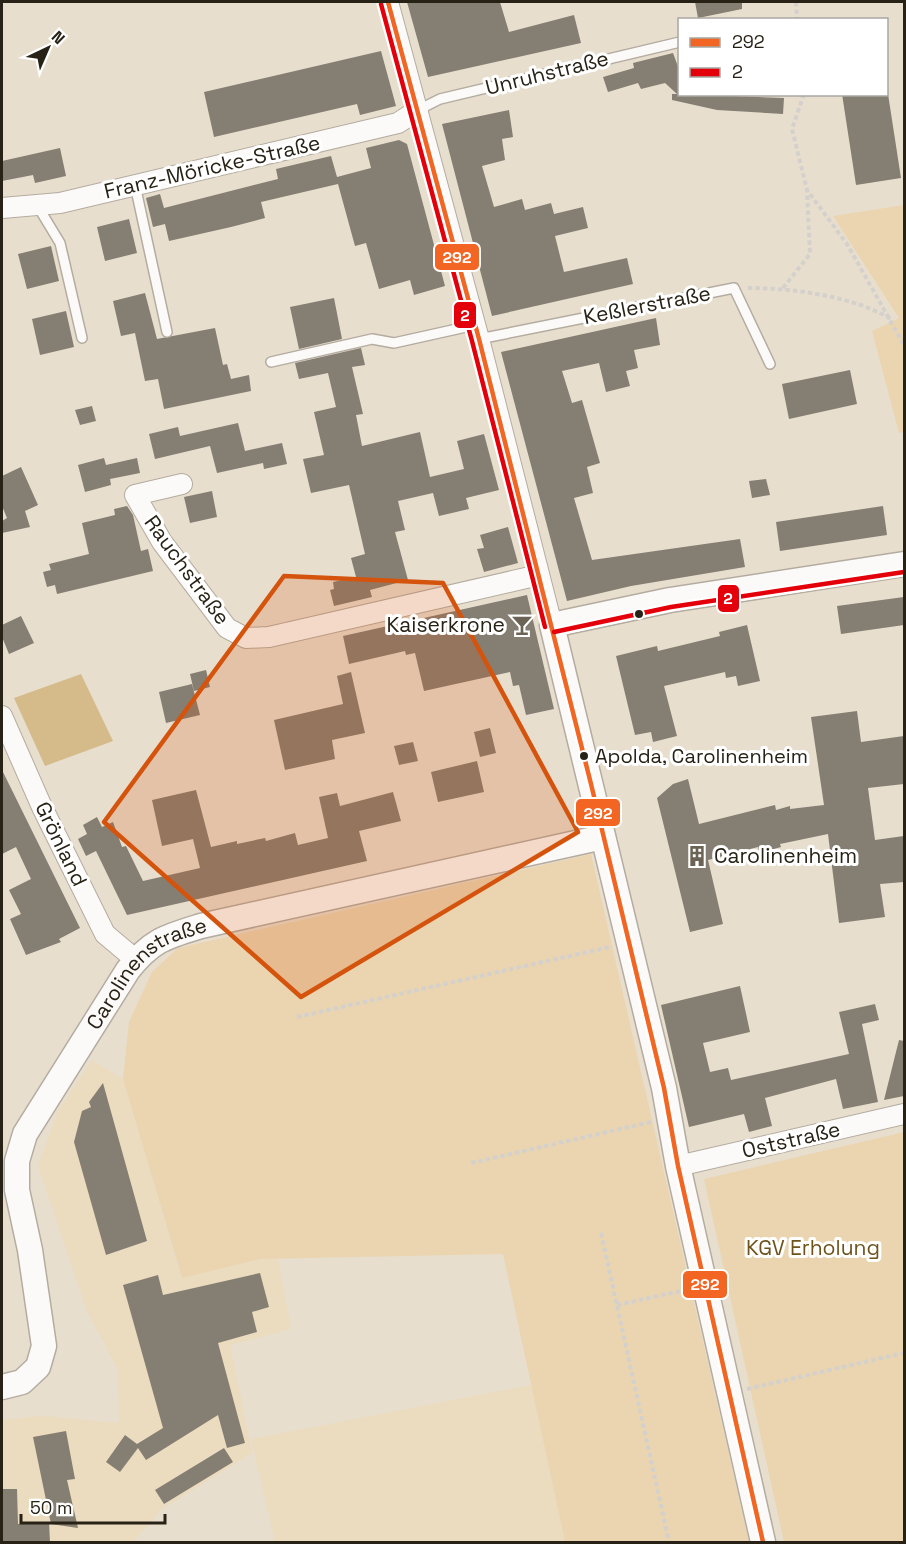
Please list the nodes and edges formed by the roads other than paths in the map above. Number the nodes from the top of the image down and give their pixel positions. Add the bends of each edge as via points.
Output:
1 (388, 2) edge
2 (678, 42) edge
3 (417, 110) junction
4 (135, 185) junction
5 (37, 205) junction
6 (2, 208) edge
7 (167, 332) dead end
8 (477, 332) junction
9 (82, 338) dead end
10 (271, 362) dead end
11 (770, 364) dead end
12 (182, 484) dead end
13 (904, 564) edge
14 (539, 575) junction
15 (552, 625) junction
16 (2, 716) edge
17 (603, 837) junction
18 (136, 960) junction
19 (904, 1114) edge
20 (678, 1166) junction
21 (2, 1387) edge
22 (763, 1542) edge

1 - 3 street
2 - 3 lane, Unruhstraße via 440,99
3 - 4 street, Franz-Möricke-Straße via 398,123
3 - 8 street
4 - 5 street, Franz-Möricke-Straße
4 - 7 lane
5 - 6 street, Franz-Möricke-Straße
5 - 9 lane via 60,243
8 - 10 lane, Keßlerstraße via 394,343 372,339
8 - 11 lane, Keßlerstraße via 734,288
8 - 14 street
12 - 14 street, Rauchstraße via 135,495 162,543 227,628 246,638 269,637
13 - 15 street via 670,600
14 - 15 street
15 - 17 street
16 - 18 street, Grönland via 105,934
17 - 18 street, Carolinenstraße via 201,926 167,936
17 - 20 street
18 - 21 street, Carolinenstraße via 25,1134 17,1161 16,1190 30,1250 44,1346 38,1367 22,1382
19 - 20 street, Oststraße
20 - 22 street

